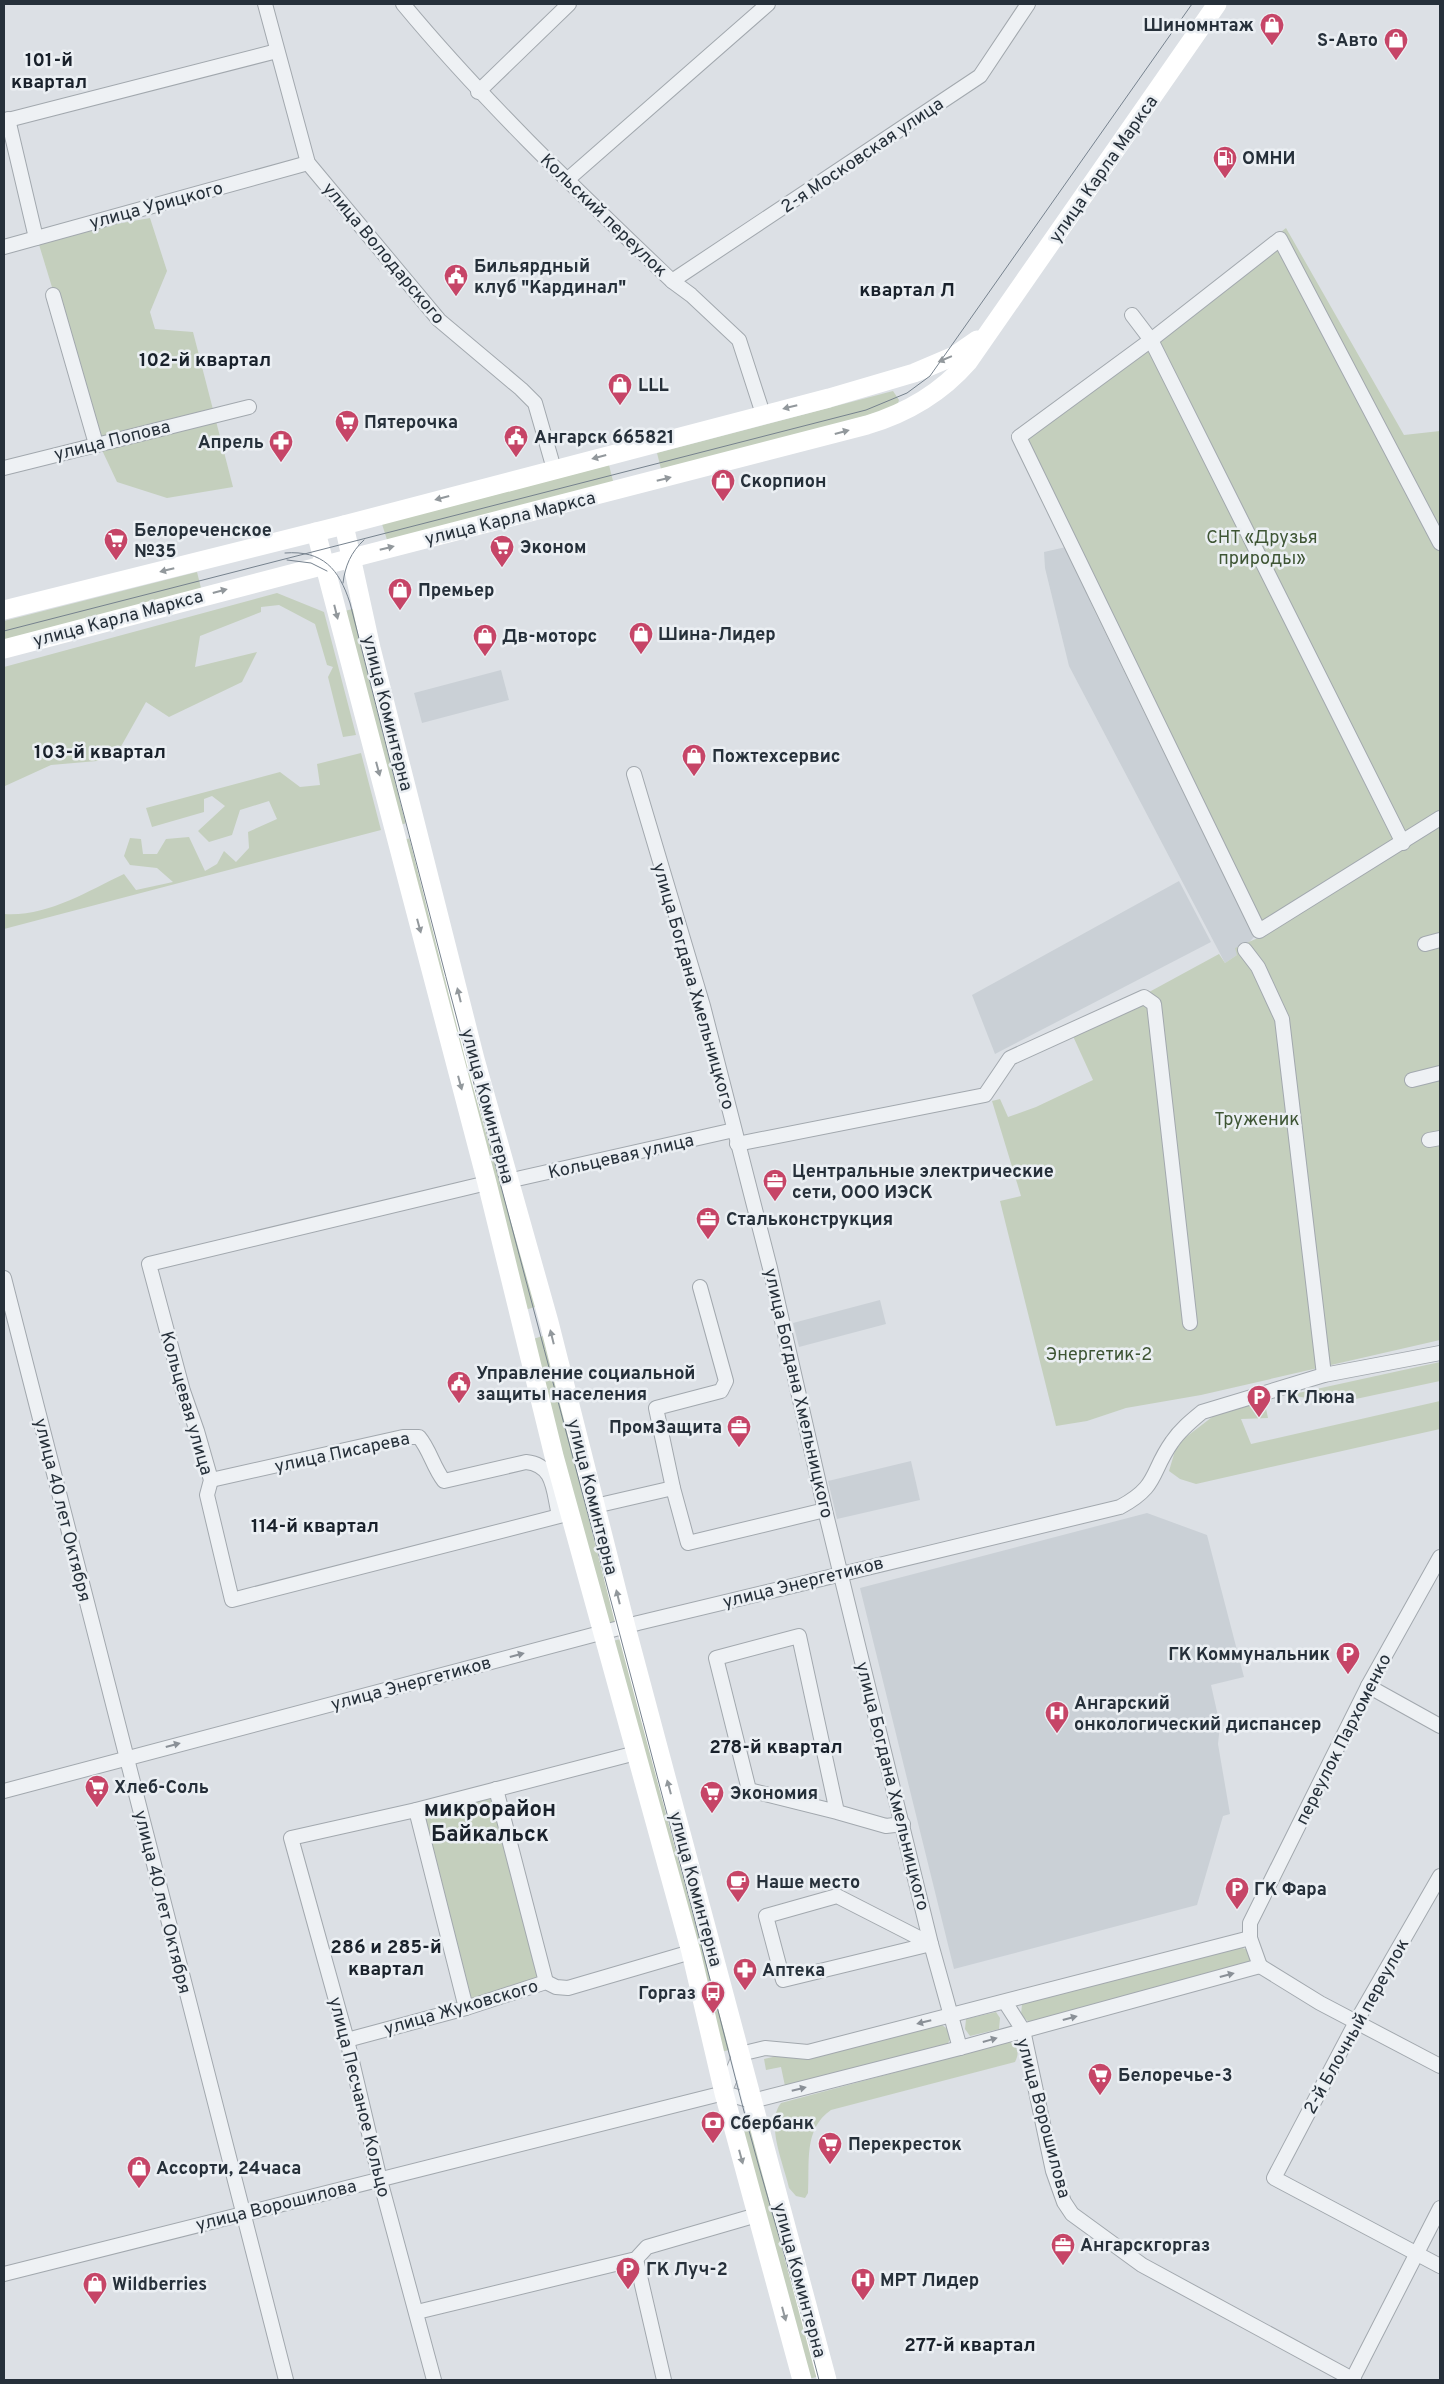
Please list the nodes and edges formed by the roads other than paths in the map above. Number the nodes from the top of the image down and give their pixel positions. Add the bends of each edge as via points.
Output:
1 (265, 4) edge
2 (403, 4) edge
3 (569, 4) edge
4 (768, 4) edge
5 (1028, 4) edge
6 (1217, 4) edge
7 (277, 51) junction
8 (478, 92) junction
9 (6, 120) edge
10 (308, 163) junction
11 (566, 180) junction
12 (36, 238) junction
13 (4, 247) edge
14 (672, 281) junction
15 (53, 294) dead end
16 (1132, 315) dead end
17 (987, 334) junction
18 (1151, 340) junction
19 (865, 388) junction
20 (249, 407) dead end
21 (764, 414) junction
22 (892, 416) junction
23 (96, 444) junction
24 (4, 468) edge
25 (554, 469) junction
26 (344, 525) junction
27 (316, 532) junction
28 (1440, 543) edge
29 (352, 558) junction
30 (323, 565) junction
31 (4, 610) edge
32 (4, 649) edge
33 (634, 774) dead end
34 (1440, 818) edge
35 (1403, 843) junction
36 (1440, 940) edge
37 (1425, 944) dead end
38 (1245, 950) dead end
39 (1440, 1073) edge
40 (1412, 1080) dead end
41 (734, 1130) junction
42 (737, 1144) junction
43 (508, 1181) junction
44 (487, 1183) junction
45 (4, 1278) edge
46 (700, 1287) dead end
47 (1190, 1322) dead end
48 (1440, 1353) edge
49 (1324, 1375) junction
50 (211, 1480) junction
51 (673, 1488) junction
52 (595, 1506) junction
53 (826, 1510) junction
54 (565, 1514) junction
55 (1440, 1557) edge
56 (841, 1572) junction
57 (626, 1626) junction
58 (602, 1633) junction
59 (1368, 1686) junction
60 (1440, 1726) edge
61 (636, 1753) junction
62 (126, 1757) junction
63 (496, 1788) junction
64 (4, 1791) edge
65 (416, 1810) junction
66 (837, 1812) junction
67 (902, 1824) junction
68 (1440, 1876) edge
69 (1250, 1938) junction
70 (931, 1944) junction
71 (691, 1952) junction
72 (1260, 1966) junction
73 (546, 1982) junction
74 (1005, 2002) junction
75 (466, 2008) junction
76 (952, 2015) junction
77 (1356, 2022) junction
78 (1023, 2030) junction
79 (347, 2040) junction
80 (960, 2048) junction
81 (740, 2054) junction
82 (1440, 2066) edge
83 (724, 2093) junction
84 (752, 2101) junction
85 (380, 2180) junction
86 (1440, 2208) edge
87 (243, 2214) junction
88 (757, 2215) junction
89 (1416, 2253) junction
90 (636, 2258) junction
91 (1440, 2266) edge
92 (4, 2274) edge
93 (417, 2312) junction
94 (286, 2380) edge
95 (434, 2380) edge
96 (664, 2380) edge
97 (802, 2380) edge
98 (827, 2380) edge
99 (1353, 2380) edge

1 - 7 street, улица Володарского
2 - 8 street, Кольский переулок
3 - 8 street
4 - 11 street
5 - 14 street, 2-я Московская улица via 980,76
6 - 17 street, улица Карла Маркса
7 - 9 street
7 - 10 street, улица Володарского
8 - 11 street, Кольский переулок
9 - 12 street
10 - 12 street, улица Урицкого
10 - 25 street, улица Володарского via 438,320 535,403
11 - 14 street, Кольский переулок
12 - 13 street, улица Урицкого
14 - 21 street, Кольский переулок via 739,340
15 - 23 street
16 - 18 street
17 -> 19 street, улица Карла Маркса via 954,356
17 - 22 street, улица Карла Маркса via 968,362 948,382 928,398
18 - 28 street via 1280,239
18 - 35 street
18 - 35 street via 1018,438 1259,931
19 -> 21 street, улица Карла Маркса
19 - 22 street via 886,386 899,390 902,405
20 - 23 street, улица Попова
21 -> 25 street, улица Карла Маркса
29 -> 22 street, улица Карла Маркса via 867,426
23 - 24 street, улица Попова
25 -> 26 street, улица Карла Маркса
26 - 27 street, улица Карла Маркса
26 - 29 street, улица Коминтерна
27 - 30 street, улица Коминтерна
27 -> 31 street, улица Карла Маркса
29 - 30 street, улица Карла Маркса
43 -> 29 street, улица Коминтерна via 416,827
32 -> 30 street, улица Карла Маркса
30 -> 44 street, улица Коминтерна
33 - 41 street, улица Богдана Хмельницкого via 703,1006
34 - 35 street
36 - 37 street
38 - 49 street via 1258,968 1282,1019
39 - 40 street
41 - 42 street, улица Богдана Хмельницкого
41 - 43 street, Кольцевая улица
42 - 47 street via 985,1096 1010,1058 1144,997 1154,1004
42 - 53 street, улица Богдана Хмельницкого via 770,1268
52 -> 43 street, улица Коминтерна via 549,1322
44 - 50 street, Кольцевая улица via 148,1264
44 - 54 street, улица Коминтерна
45 - 62 street, улица 40 лет Октября
46 - 51 street via 726,1381 721,1391 656,1408
48 - 49 street, улица Энергетиков
49 - 56 street, улица Энергетиков via 1202,1412 1171,1443 1146,1489 1120,1507
50 - 54 street, улица Писарева via 403,1437 419,1437 444,1481 526,1462 537,1463 549,1472
50 - 54 street, Кольцевая улица via 207,1495 232,1600
51 - 52 street
51 - 53 street via 688,1543
57 -> 52 street, улица Коминтерна
53 - 56 street, улица Богдана Хмельницкого
54 - 58 street, улица Коминтерна
55 - 59 street, переулок Пархоменко
56 - 57 street, улица Энергетиков
56 - 67 street, улица Богдана Хмельницкого
57 - 58 street, улица Энергетиков
81 -> 57 street, улица Коминтерна
58 - 61 street, улица Коминтерна
62 -> 58 street, улица Энергетиков
59 - 60 street
59 - 69 street, переулок Пархоменко via 1250,1923
61 - 63 street, улица Песчаное Кольцо
61 - 71 street, улица Коминтерна
62 - 64 street, улица Энергетиков
62 - 87 street, улица 40 лет Октября
63 - 65 street, улица Песчаное Кольцо
63 - 73 street
65 - 75 street
65 - 79 street, улица Песчаное Кольцо via 291,1838
66 - 66 street via 799,1636 716,1658 749,1790
66 - 67 street via 886,1826
67 - 70 street, улица Богдана Хмельницкого
68 - 77 street, 2-й Блочный переулок
69 - 72 street
69 - 74 street
70 - 70 street via 836,1896 766,1916 783,1980
70 - 76 street, улица Богдана Хмельницкого
71 - 73 street, улица Жуковского via 568,1988
71 - 83 street, улица Коминтерна
72 - 77 street
78 -> 72 street
73 - 75 street, улица Жуковского
74 - 76 street
74 - 78 street
75 - 79 street, улица Жуковского
76 - 80 street, улица Богдана Хмельницкого
76 -> 81 street via 808,2052 765,2048
77 - 82 street
77 - 89 street, 2-й Блочный переулок via 1274,2178
80 -> 78 street, улица Ворошилова
78 - 99 street, улица Ворошилова via 1054,2171 1064,2202 1072,2214 1142,2264
79 - 85 street, улица Песчаное Кольцо
84 -> 80 street, улица Ворошилова
81 - 83 street
81 - 84 street, улица Коминтерна
83 - 84 street
83 - 85 street, улица Ворошилова
83 -> 88 street, улица Коминтерна
84 - 98 street, улица Коминтерна
85 - 87 street, улица Ворошилова
85 - 93 street, улица Песчаное Кольцо
86 - 89 street
87 - 92 street, улица Ворошилова
87 - 94 street, улица 40 лет Октября
88 - 90 street via 647,2247
88 -> 97 street, улица Коминтерна
89 - 91 street
89 - 99 street
90 - 93 street
90 - 96 street
93 - 95 street, улица Песчаное Кольцо

